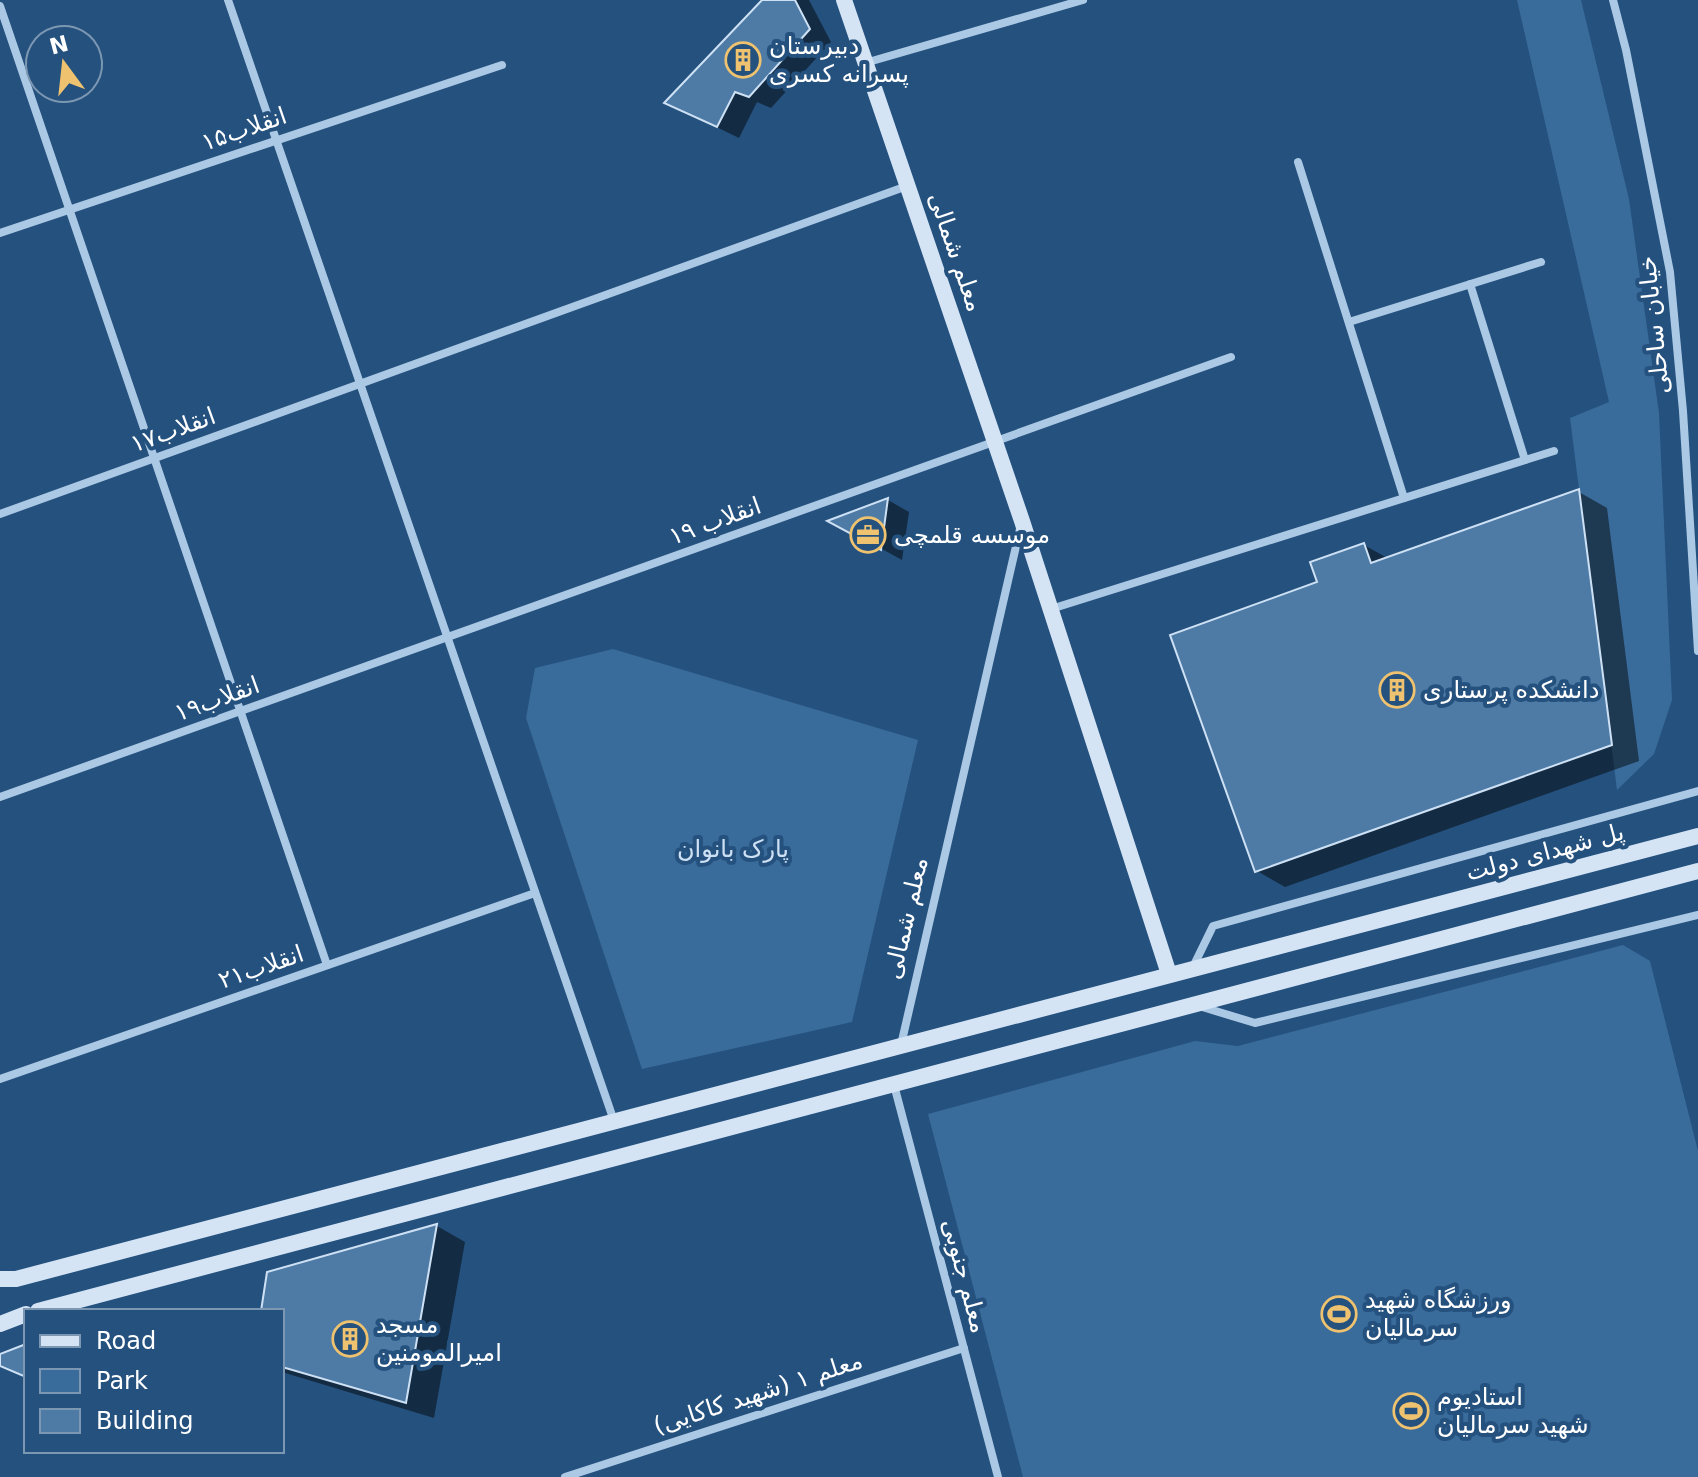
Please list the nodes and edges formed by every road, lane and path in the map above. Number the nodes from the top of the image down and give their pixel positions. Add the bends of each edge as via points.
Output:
1 (228, 0) edge
2 (844, 0) edge
3 (1083, 0) edge
4 (1613, 0) edge
5 (0, 6) edge
6 (865, 63) junction
7 (502, 65) dead end
8 (276, 139) junction
9 (1298, 162) dead end
10 (908, 186) junction
11 (69, 209) junction
12 (0, 233) edge
13 (1541, 262) dead end
14 (1470, 284) junction
15 (1349, 322) junction
16 (1231, 357) dead end
17 (360, 384) junction
18 (996, 443) junction
19 (1554, 451) dead end
20 (154, 458) junction
21 (1525, 460) junction
22 (1404, 498) junction
23 (0, 514) edge
24 (1022, 521) junction
25 (1051, 609) junction
26 (448, 638) junction
27 (1698, 651) edge
28 (240, 712) junction
29 (1698, 791) edge
30 (0, 797) edge
31 (1698, 836) edge
32 (1698, 871) edge
33 (535, 893) junction
34 (1698, 915) edge
35 (327, 965) junction
36 (1193, 967) junction
37 (1169, 974) junction
38 (1195, 1005) junction
39 (901, 1045) junction
40 (0, 1079) edge
41 (894, 1085) junction
42 (614, 1121) junction
43 (0, 1279) edge
44 (46, 1309) edge
45 (24, 1315) edge
46 (0, 1324) edge
47 (964, 1348) junction
48 (565, 1477) edge
49 (998, 1477) edge

1 - 8 street
2 - 6 main road, معلم شمالی
3 - 6 street
4 - 27 street, خیابان ساحلی via 1670,272
5 - 11 street
6 - 10 main road, معلم شمالی
7 - 8 street, انقلاب۱۵
8 - 11 street, انقلاب۱۵
8 - 17 street
9 - 15 street
10 - 17 street, انقلاب۱۷
10 - 18 main road, معلم شمالی
11 - 12 street, انقلاب۱۵
11 - 20 street
13 - 14 street
14 - 15 street
14 - 21 street
15 - 22 street
16 - 18 street, انقلاب ۱۹
17 - 20 street, انقلاب۱۷
17 - 26 street
18 - 24 main road, معلم شمالی
18 - 26 street, انقلاب ۱۹
19 - 21 street
20 - 23 street, انقلاب۱۷
20 - 28 street
21 - 22 street
22 - 25 street
24 - 25 main road, معلم شمالی
24 - 39 street, معلم شمالی
25 - 37 main road, معلم شمالی
26 - 28 street, انقلاب۱۹
26 - 33 street
28 - 30 street, انقلاب۱۹
28 - 35 street
29 - 36 street via 1213,926
31 - 36 main road, پل شهدای دولت
32 - 38 main road
33 - 35 street, انقلاب۲۱
33 - 42 street
34 - 38 street via 1255,1023
35 - 40 street, انقلاب۲۱
36 - 37 main road, پل شهدای دولت
37 - 39 main road, پل شهدای دولت
38 - 41 main road
39 - 42 main road, پل شهدای دولت
41 - 44 main road
41 - 47 street, معلم جنوبی
42 - 43 main road, پل شهدای دولت
45 - 46 main road
47 - 48 street, معلم ۱ (شهید کاکایی)
47 - 49 street, معلم جنوبی

